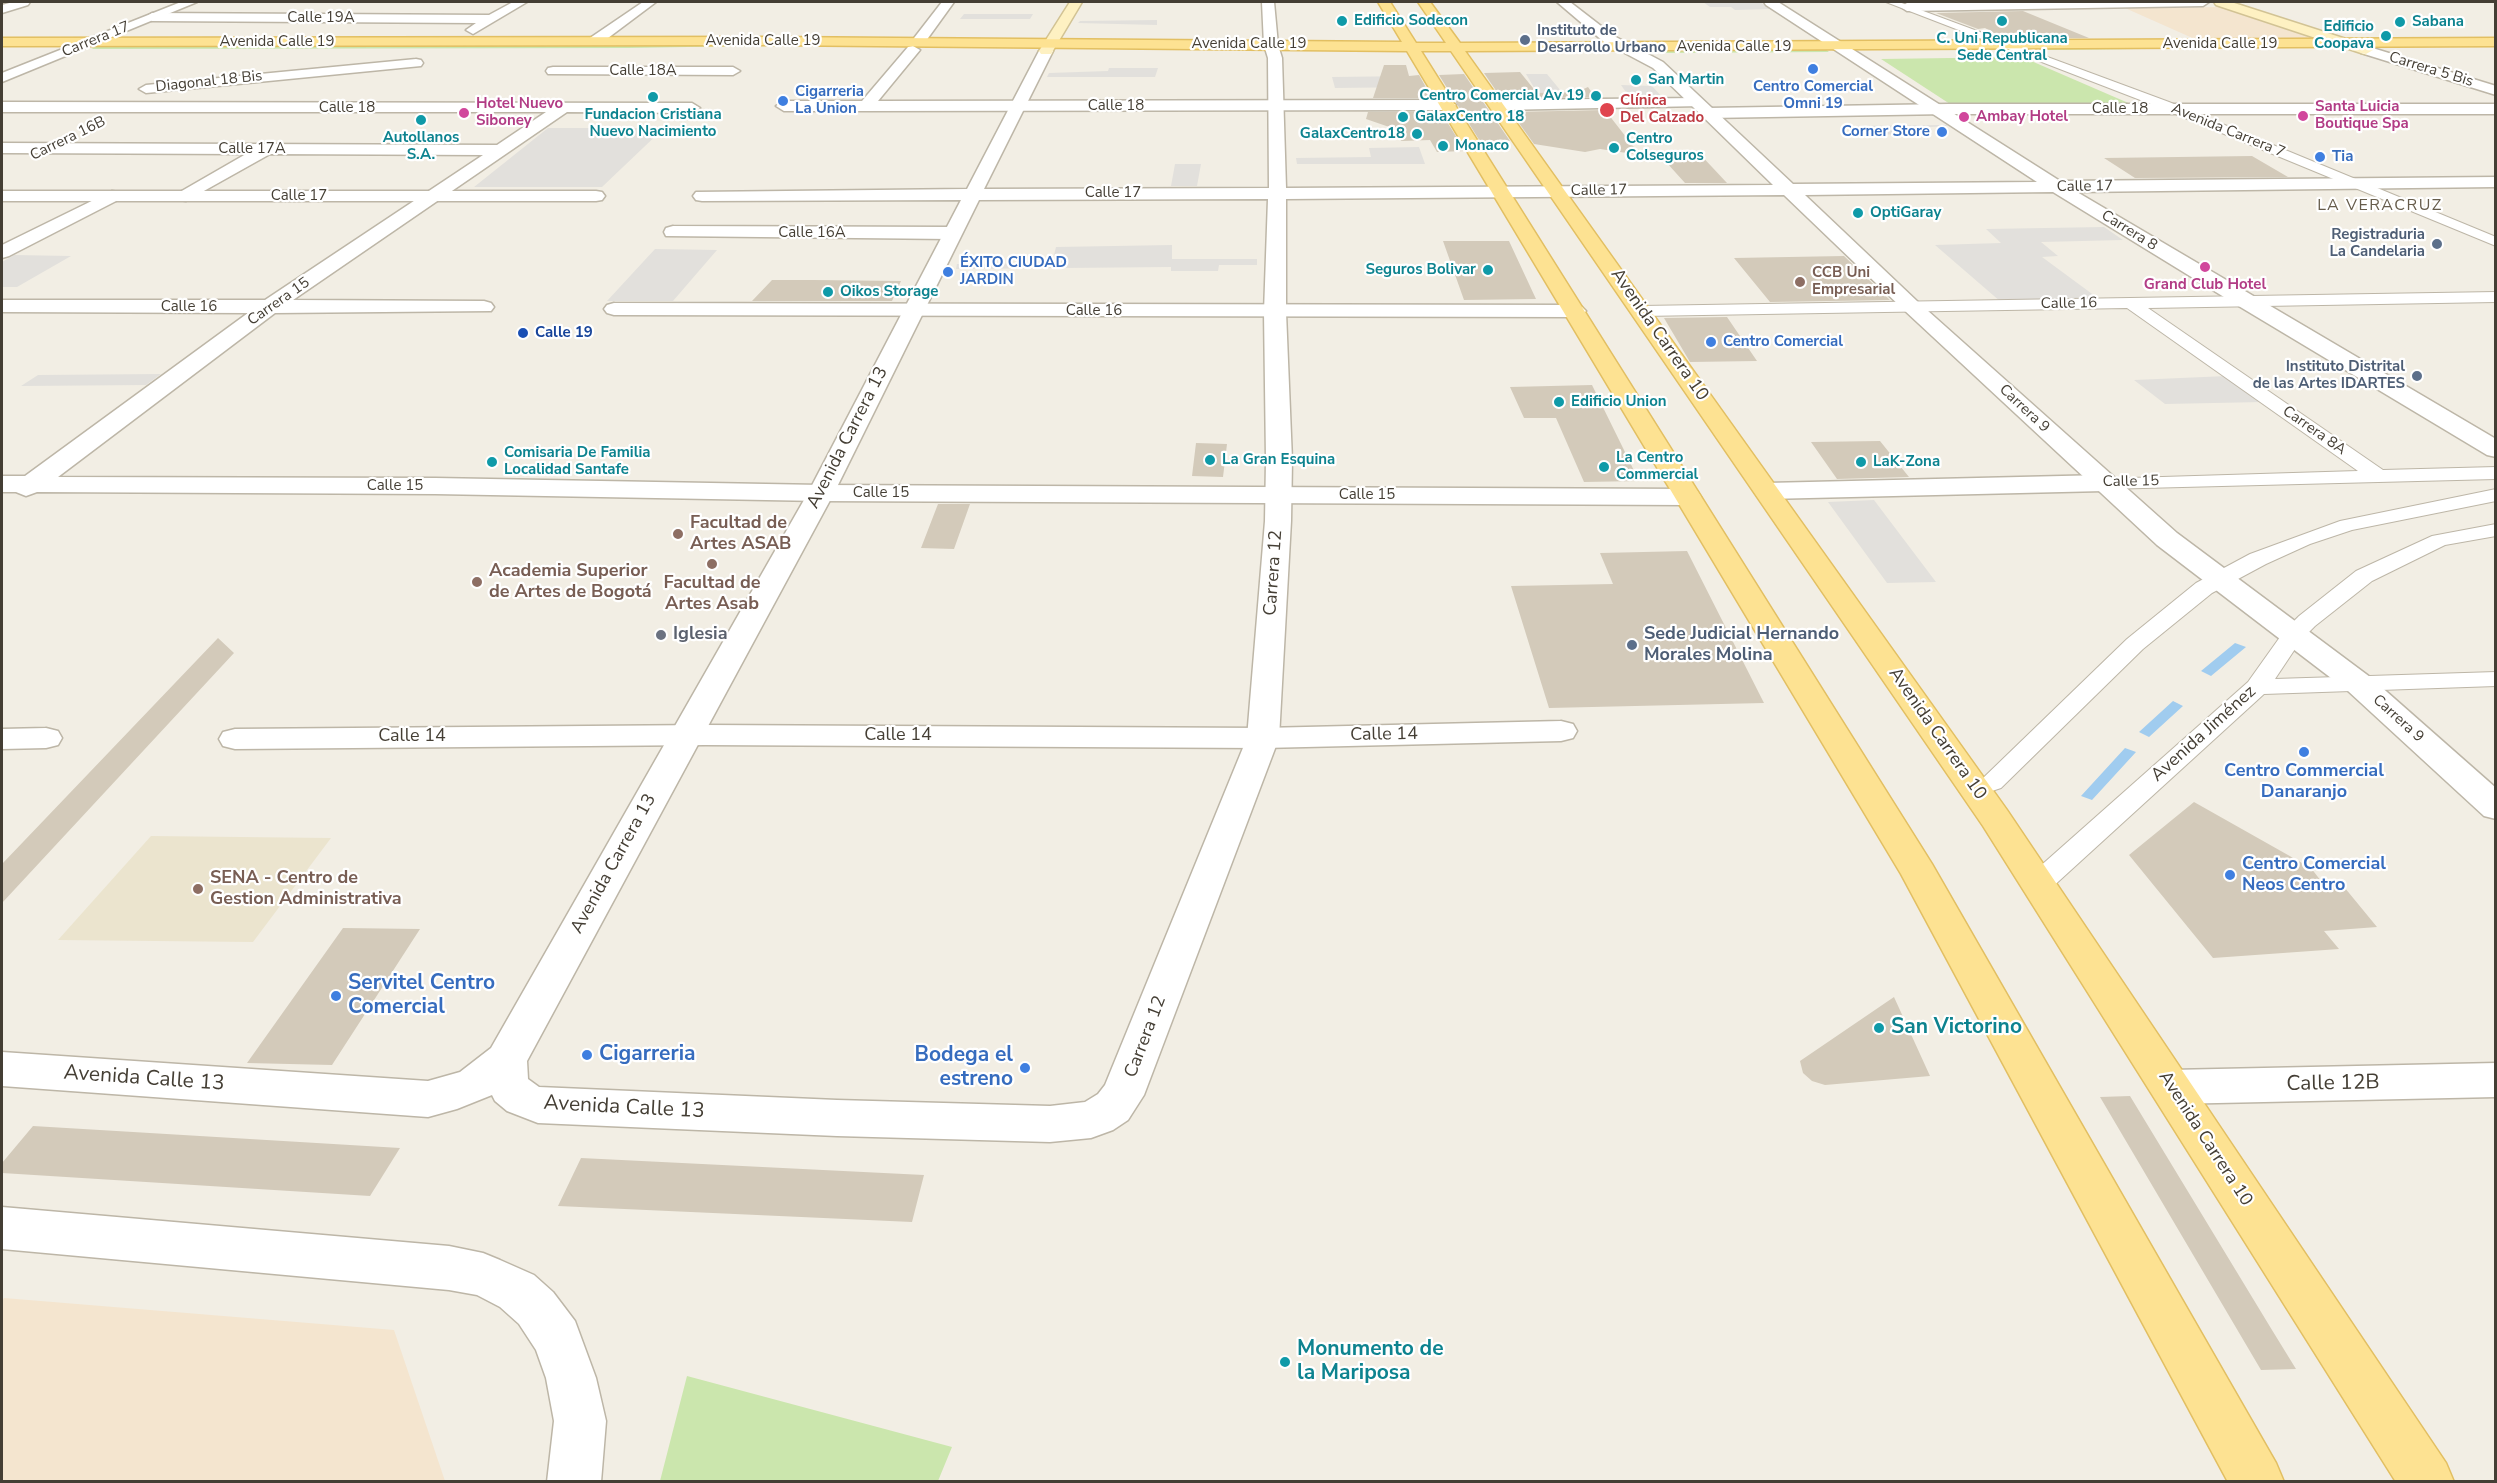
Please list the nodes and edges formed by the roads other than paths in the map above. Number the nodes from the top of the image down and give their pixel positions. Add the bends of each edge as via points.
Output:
1 (24, 2) edge
2 (191, 2) edge
3 (521, 2) edge
4 (650, 2) edge
5 (948, 2) edge
6 (1076, 2) edge
7 (1268, 2) edge
8 (1384, 2) edge
9 (1424, 2) edge
10 (1563, 2) edge
11 (1770, 2) edge
12 (1891, 2) edge
13 (2203, 2) edge
14 (2220, 2) edge
15 (1907, 7) junction
16 (2, 9) edge
17 (152, 18) junction
18 (491, 19) junction
19 (2, 42) edge
20 (90, 42) junction
21 (453, 42) junction
22 (595, 42) junction
23 (2496, 42) edge
24 (2345, 43) junction
25 (2009, 45) junction
26 (915, 46) junction
27 (1048, 47) junction
28 (1273, 48) junction
29 (1624, 48) junction
30 (2496, 49) edge
31 (437, 50) junction
32 (582, 50) junction
33 (1414, 50) junction
34 (1459, 50) junction
35 (1845, 50) junction
36 (2366, 50) junction
37 (2, 51) edge
38 (67, 51) junction
39 (2027, 52) junction
40 (1641, 55) junction
41 (416, 63) junction
42 (733, 71) dead end
43 (2, 78) edge
44 (129, 90) dead end
45 (2496, 91) edge
46 (106, 92) dead end
47 (520, 96) dead end
48 (2, 102) edge
49 (1276, 105) junction
50 (1448, 105) junction
51 (1498, 105) junction
52 (784, 106) dead end
53 (866, 106) junction
54 (1019, 106) junction
55 (2, 107) edge
56 (134, 107) junction
57 (338, 108) junction
58 (504, 108) junction
59 (563, 108) junction
60 (692, 108) dead end
61 (1703, 108) junction
62 (2175, 109) junction
63 (2496, 109) edge
64 (1937, 110) junction
65 (100, 123) dead end
66 (79, 134) dead end
67 (2, 148) edge
68 (48, 149) junction
69 (266, 149) junction
70 (502, 150) junction
71 (20, 162) dead end
72 (2496, 182) edge
73 (2356, 184) junction
74 (2058, 187) junction
75 (1787, 189) junction
76 (1501, 191) junction
77 (1277, 192) junction
78 (1558, 192) junction
79 (972, 195) junction
80 (2, 196) edge
81 (112, 196) junction
82 (186, 196) junction
83 (435, 196) junction
84 (596, 196) dead end
85 (702, 196) dead end
86 (674, 232) dead end
87 (951, 233) junction
88 (2496, 242) edge
89 (2, 252) edge
90 (2496, 297) edge
91 (2244, 301) junction
92 (2131, 303) junction
93 (2, 306) edge
94 (1911, 306) junction
95 (269, 307) junction
96 (484, 308) dead end
97 (614, 309) dead end
98 (913, 310) junction
99 (1575, 311) junction
100 (1642, 311) junction
101 (1275, 312) junction
102 (2496, 450) edge
103 (2496, 473) edge
104 (2379, 476) junction
105 (2104, 483) junction
106 (2, 484) edge
107 (32, 484) junction
108 (1767, 491) junction
109 (821, 493) junction
110 (1277, 495) junction
111 (2496, 495) edge
112 (1689, 497) junction
113 (2, 506) edge
114 (2496, 530) edge
115 (2222, 579) junction
116 (2293, 635) junction
117 (2496, 679) edge
118 (2359, 684) junction
119 (2257, 687) junction
120 (1561, 732) dead end
121 (685, 735) junction
122 (46, 738) dead end
123 (1263, 738) junction
124 (2, 739) edge
125 (235, 739) dead end
126 (1992, 782) dead end
127 (2496, 808) edge
128 (2038, 884) junction
129 (506, 1060) junction
130 (2, 1069) edge
131 (2496, 1080) edge
132 (2171, 1087) junction
133 (1106, 1113) joint
134 (2, 1228) edge
135 (574, 1482) edge
136 (2257, 1482) edge
137 (2427, 1482) edge

1 - 16 street
2 - 17 street, Carrera 17
3 - 18 street
4 - 22 street
5 - 26 street
6 - 27 main road, Avenida Carrera 13
7 - 28 street, Carrera 12
8 - 33 main road
9 - 34 main road, Avenida Carrera 10
10 - 29 street, Carrera 9
11 - 35 street, Carrera 8
12 - 15 street, Avenida Carrera 7
13 - 15 street
14 - 24 main road
15 - 25 street, Avenida Carrera 7
17 - 18 street, Calle 19A
17 - 20 street, Carrera 17
18 - 21 street
19 - 20 main road, Avenida Calle 19
20 - 21 main road, Avenida Calle 19
20 - 38 street, Carrera 17
21 - 22 main road, Avenida Calle 19
22 - 26 main road, Avenida Calle 19
23 - 24 main road, Avenida Calle 19
24 - 25 main road, Avenida Calle 19
24 - 36 main road
25 - 35 main road, Avenida Calle 19
25 - 39 street, Avenida Carrera 7
26 - 27 main road, Avenida Calle 19
26 - 32 main road, Avenida Calle 19
26 - 53 street
27 - 28 main road, Avenida Calle 19
27 - 54 street, Avenida Carrera 13
28 - 33 main road, Avenida Calle 19
28 - 49 street, Carrera 12
29 - 34 main road, Avenida Calle 19
29 - 35 main road, Avenida Calle 19
29 - 40 street, Carrera 9
30 - 36 main road, Avenida Calle 19
31 - 32 main road, Avenida Calle 19
31 - 38 main road, Avenida Calle 19
31 - 41 street
32 - 42 street, Calle 18A via 549,74
33 - 34 main road, Avenida Calle 19
33 - 50 main road
34 - 40 main road, Avenida Calle 19
34 - 51 main road, Avenida Carrera 10
35 - 39 main road, Avenida Calle 19
35 - 40 main road, Avenida Calle 19
35 - 64 street, Carrera 8
36 - 39 main road, Avenida Calle 19
36 - 45 street, Carrera 5 Bis
37 - 38 main road, Avenida Calle 19
38 - 43 street, Carrera 17
39 - 62 street, Avenida Carrera 7
40 - 61 street, Carrera 9 via 1658,65
41 - 44 street, Diagonal 18 Bis
41 - 57 street
46 - 48 street
47 - 58 street
49 - 50 street, Calle 18
49 - 54 street, Calle 18
49 - 77 street, Carrera 12
50 - 76 main road
51 - 61 street, Calle 18
51 - 78 main road, Avenida Carrera 10
52 - 53 street, Calle 18
53 - 54 street, Calle 18
54 - 79 street, Avenida Carrera 13
55 - 56 street, Calle 18
56 - 57 street, Calle 18
56 - 65 street, Carrera 16B
57 - 58 street, Calle 18
57 - 69 street
58 - 59 street, Calle 18
59 - 60 street, Calle 18
59 - 70 street, Carrera 15
61 - 64 street, Calle 18
61 - 75 street, Carrera 9
62 - 63 street, Calle 18
62 - 64 street, Calle 18
62 - 73 street, Avenida Carrera 7
64 - 74 street, Carrera 8
66 - 68 street, Carrera 16B
67 - 68 street, Calle 17A
68 - 69 street, Calle 17A
68 - 71 street, Carrera 16B
69 - 70 street, Calle 17A
69 - 82 street
70 - 83 street, Carrera 15
72 - 73 street, Calle 17
73 - 74 street, Calle 17
73 - 88 street, Avenida Carrera 7
74 - 75 street, Calle 17
74 - 91 street, Carrera 8
75 - 78 street, Calle 17
75 - 94 street, Carrera 9
76 - 77 street, Calle 17
76 - 78 street, Calle 17
76 - 99 main road
77 - 79 street, Calle 17
77 - 101 street, Carrera 12
78 - 100 main road, Avenida Carrera 10
79 - 85 street, Calle 17
79 - 87 street, Avenida Carrera 13
80 - 81 street, Calle 17
81 - 82 street, Calle 17
81 - 89 street
82 - 83 street, Calle 17
83 - 84 street, Calle 17
83 - 95 street, Carrera 15
86 - 87 street, Calle 16A
87 - 98 street, Avenida Carrera 13
90 - 91 street, Calle 16
91 - 92 street, Calle 16
91 - 102 street, Carrera 8
92 - 94 street, Calle 16
92 - 104 street, Carrera 8A
93 - 95 street, Calle 16
94 - 100 street, Calle 16
94 - 105 street, Carrera 9
95 - 96 street, Calle 16
95 - 107 street, Carrera 15
97 - 98 street, Calle 16
98 - 101 street, Calle 16
98 - 109 street, Avenida Carrera 13
99 - 101 street, Calle 16
99 - 112 main road
100 - 108 main road, Avenida Carrera 10
101 - 110 street, Carrera 12
103 - 104 street, Calle 15
104 - 105 street, Calle 15
105 - 108 street, Calle 15
105 - 115 street, Carrera 9 via 2167,539
106 - 107 street, Calle 15
107 - 109 street, Calle 15
107 - 113 street, Carrera 15
108 - 128 main road, Avenida Carrera 10
109 - 110 street, Calle 15
109 - 121 street, Avenida Carrera 13
110 - 112 street, Calle 15
110 - 123 street, Carrera 12
111 - 115 street via 2348,525 2258,559
112 - 136 main road via 1919,873
114 - 116 street, Avenida Jiménez via 2439,540 2364,576
115 - 116 street, Carrera 9
115 - 126 street via 2204,588 2135,644
116 - 118 street, Carrera 9
116 - 119 street, Avenida Jiménez
117 - 118 street
118 - 119 street
118 - 127 street, Carrera 9
119 - 128 street, Avenida Jiménez
120 - 123 street, Calle 14
121 - 123 street, Calle 14
121 - 125 street, Calle 14
121 - 129 street, Avenida Carrera 13
122 - 124 street
123 - 133 street, Carrera 12 via 1123,1095
128 - 132 main road, Avenida Carrera 10
129 - 130 street, Avenida Calle 13 via 475,1084 428,1099
129 - 133 street, Avenida Calle 13 via 505,1075 510,1089 538,1105 1050,1124 1090,1120
131 - 132 street, Calle 12B
132 - 137 main road, Avenida Carrera 10
134 - 135 street via 449,1268 483,1275 517,1291 536,1308 557,1338 571,1377 580,1421

